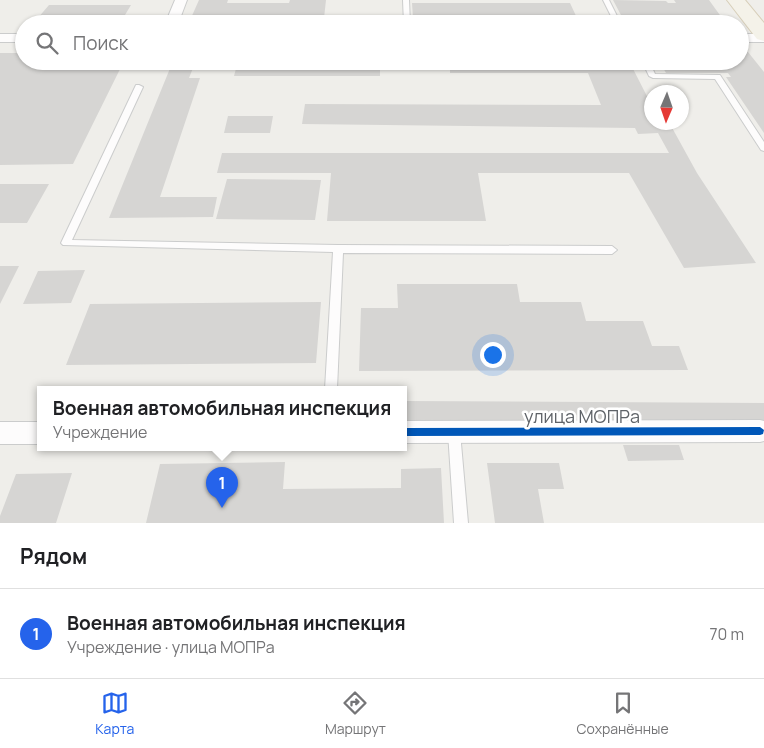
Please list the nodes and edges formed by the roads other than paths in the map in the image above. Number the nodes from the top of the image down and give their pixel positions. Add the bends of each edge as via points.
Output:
1 (181, 0) edge
2 (406, 0) edge
3 (606, 0) edge
4 (736, 0) edge
5 (175, 15) edge
6 (407, 15) edge
7 (614, 15) edge
8 (748, 15) edge
9 (749, 17) edge
10 (764, 36) edge
11 (749, 37) edge
12 (0, 38) edge
13 (15, 38) edge
14 (650, 70) edge
15 (139, 87) dead end
16 (764, 148) edge
17 (338, 249) junction
18 (612, 250) dead end
19 (331, 386) edge
20 (760, 431) dead end
21 (407, 432) edge
22 (454, 432) junction
23 (0, 433) edge
24 (37, 433) edge
25 (461, 523) edge

1 - 5 street
2 - 6 lane
3 - 7 lane
4 - 8 main road
9 - 10 main road
10 - 11 street
12 - 13 street
14 - 16 lane via 653,76 717,77
15 - 17 lane via 66,243
17 - 18 lane
17 - 19 lane
20 - 22 street, улица МОПРа
21 - 22 street, улица МОПРа
22 - 25 lane
23 - 24 street

